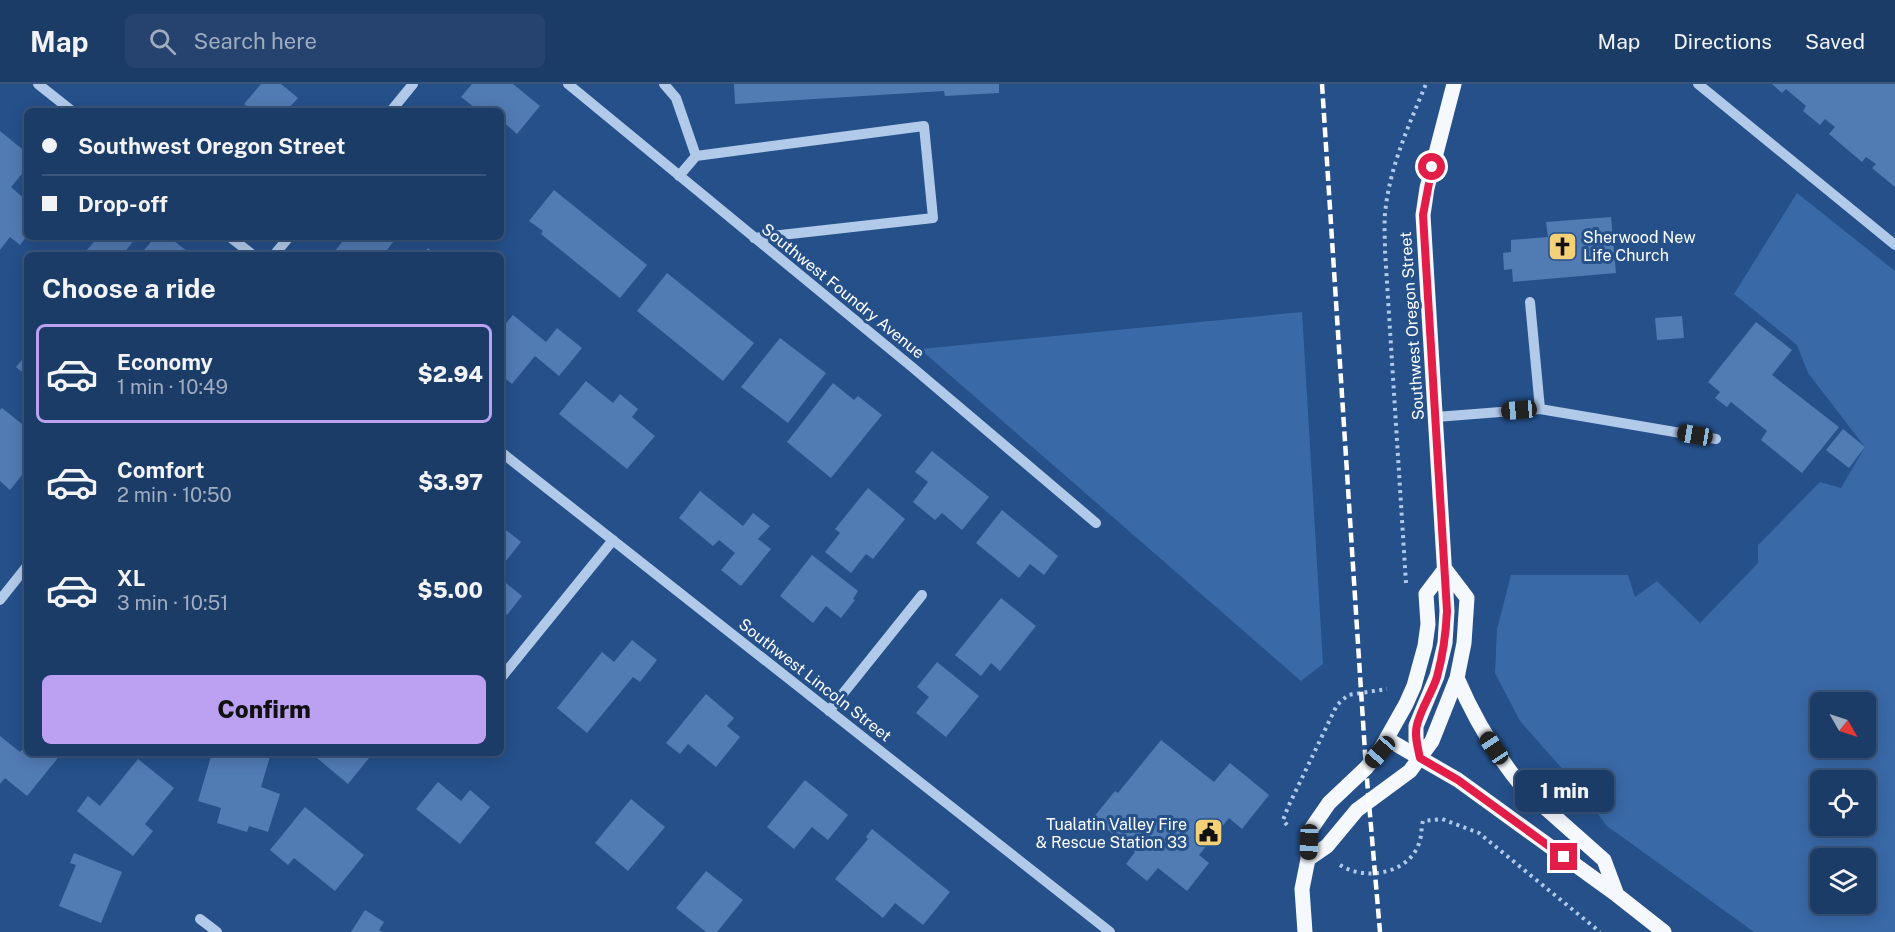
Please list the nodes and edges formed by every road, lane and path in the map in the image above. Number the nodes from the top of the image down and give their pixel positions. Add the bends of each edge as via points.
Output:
1 (38, 84) edge
2 (412, 84) edge
3 (568, 84) edge
4 (664, 84) edge
5 (1426, 84) edge
6 (1454, 84) edge
7 (1698, 84) edge
8 (68, 108) edge
9 (393, 108) edge
10 (696, 156) junction
11 (679, 176) junction
12 (754, 238) junction
13 (234, 240) edge
14 (286, 240) edge
15 (1895, 245) edge
16 (249, 252) edge
17 (276, 252) edge
18 (1530, 302) dead end
19 (1540, 408) junction
20 (1436, 417) junction
21 (1716, 439) dead end
22 (504, 454) edge
23 (1096, 523) dead end
24 (613, 540) junction
25 (1445, 569) junction
26 (24, 570) edge
27 (1407, 587) dead end
28 (922, 595) dead end
29 (0, 600) edge
30 (504, 674) edge
31 (1457, 678) junction
32 (1394, 688) dead end
33 (830, 711) junction
34 (1388, 739) junction
35 (1420, 758) junction
36 (1293, 831) dead end
37 (1308, 859) junction
38 (1340, 865) dead end
39 (1617, 895) junction
40 (200, 919) dead end
41 (217, 932) edge
42 (1110, 932) edge
43 (1305, 932) edge
44 (1600, 932) edge
45 (1664, 932) edge

1 - 8 street
2 - 9 street
3 - 11 street, Southwest Foundry Avenue
4 - 10 street via 676,98
5 - 27 path via 1392,173 1385,213
6 - 20 main road, Southwest Oregon Street via 1423,215
7 - 15 street
10 - 11 street
10 - 12 street via 924,126 933,218
11 - 12 street, Southwest Foundry Avenue
12 - 23 street, Southwest Foundry Avenue
13 - 16 street
14 - 17 street
18 - 19 street
19 - 20 street
19 - 21 street
20 - 25 main road, Southwest Oregon Street
22 - 24 street, Southwest Lincoln Street
24 - 30 street
24 - 33 street, Southwest Lincoln Street
25 - 31 main road via 1467,598
25 - 34 main road via 1426,594 1428,624 1421,665
25 - 35 main road, Southwest Oregon Street via 1445,643 1434,684 1416,726
26 - 29 street
28 - 33 street
31 - 35 main road via 1441,722
31 - 39 main road via 1485,735 1513,776 1604,860
32 - 36 path via 1348,695 1337,705 1283,820
33 - 42 street, Southwest Lincoln Street
34 - 35 main road
34 - 37 main road via 1329,803 1309,832
35 - 37 main road via 1399,781 1357,810 1327,846
35 - 39 main road via 1458,780
37 - 43 main road via 1302,889
38 - 44 path via 1359,874 1395,869 1403,865 1420,840 1423,821 1442,819 1479,833
39 - 45 main road
40 - 41 street

